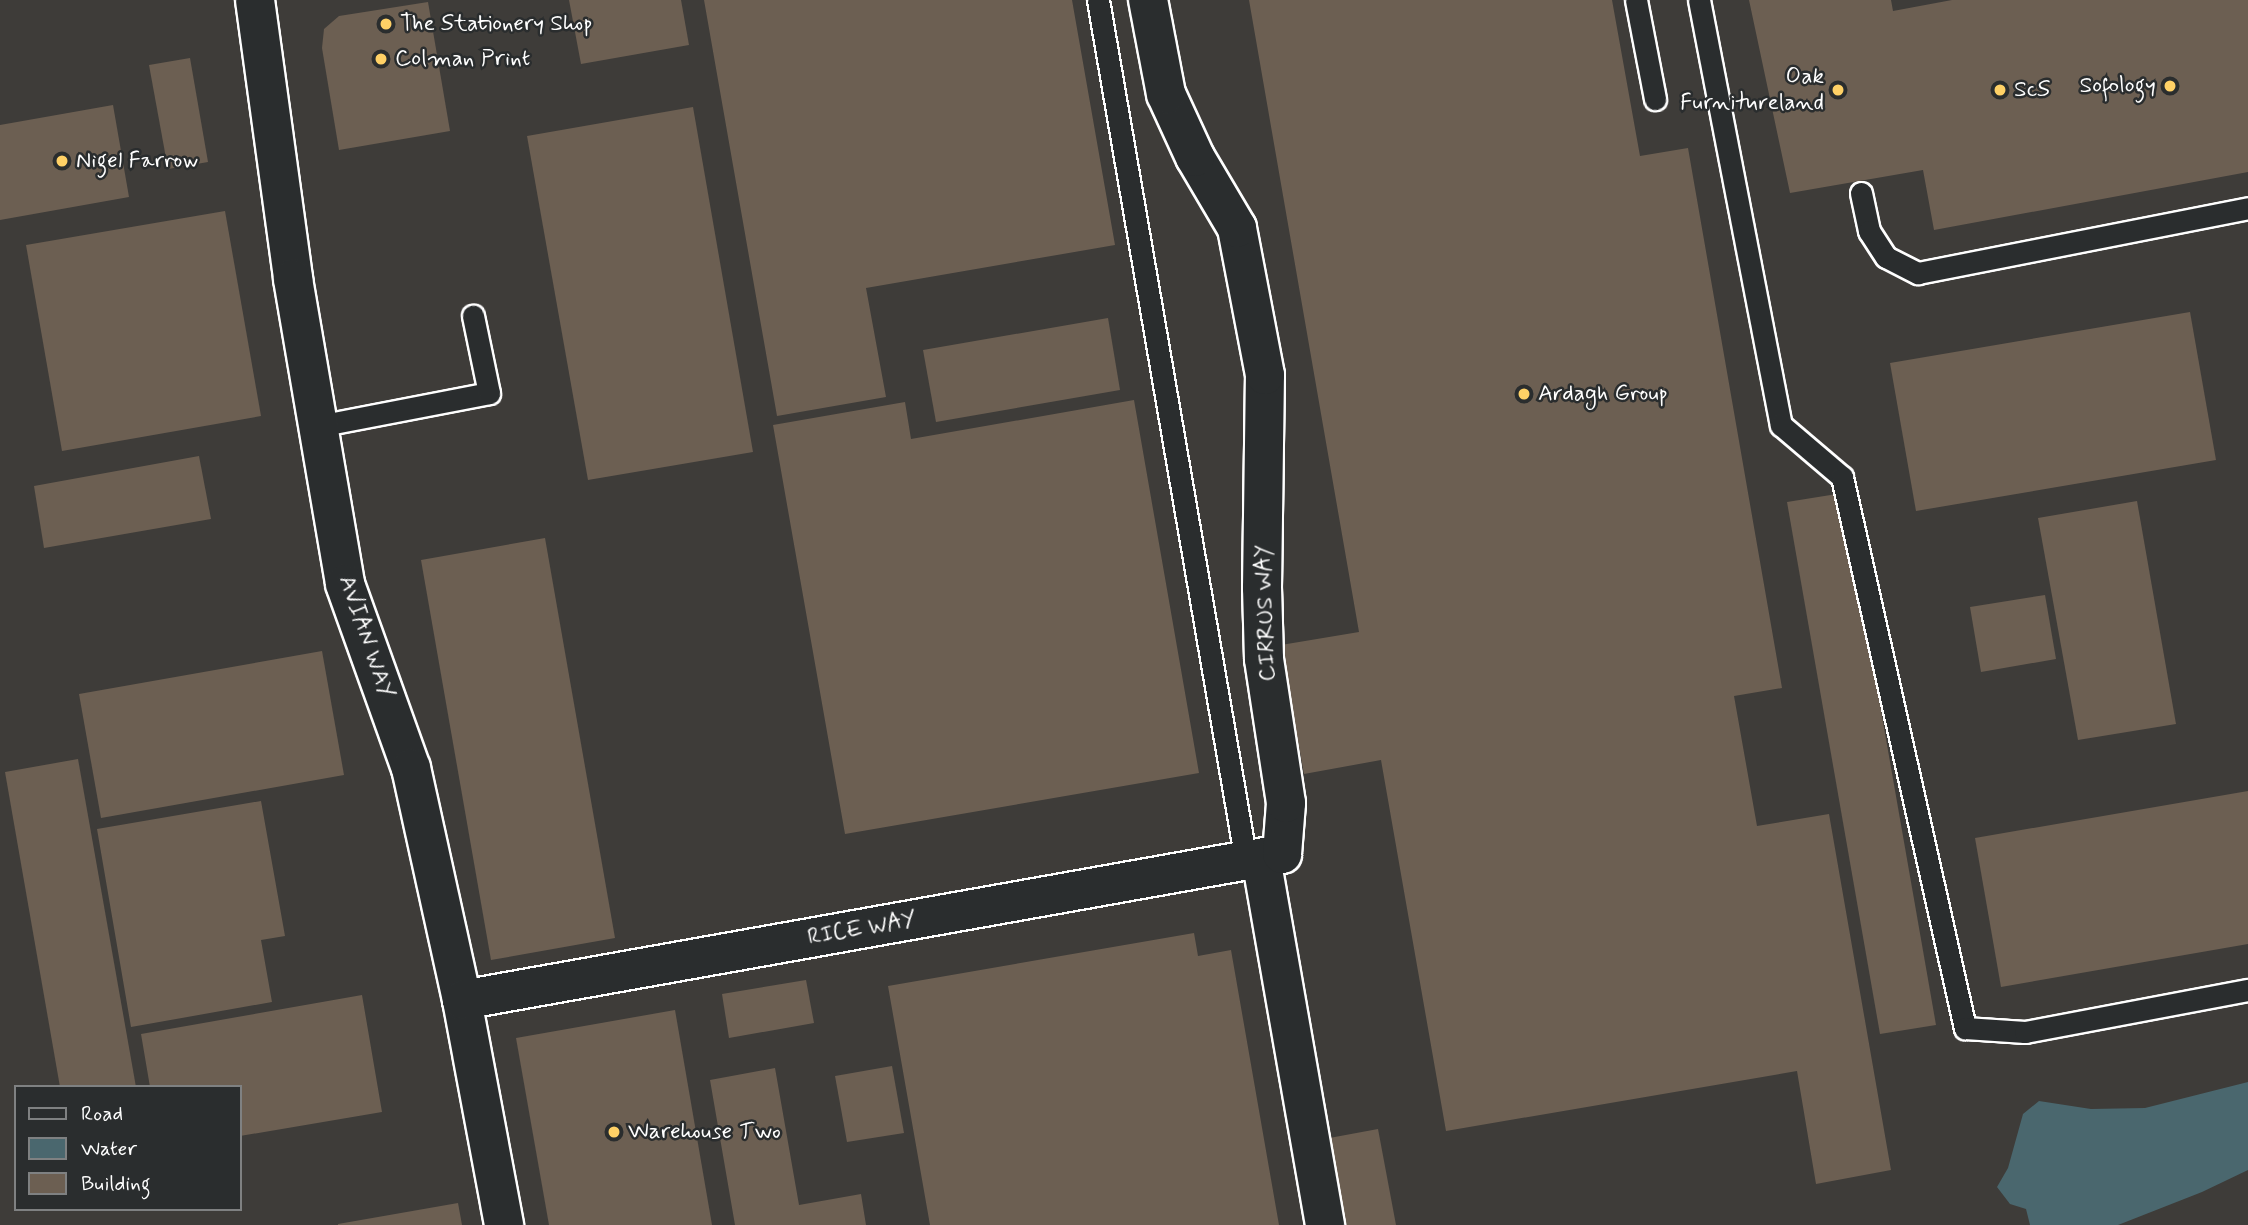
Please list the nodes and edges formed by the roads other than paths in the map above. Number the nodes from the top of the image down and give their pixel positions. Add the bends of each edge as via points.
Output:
1 (255, 0) edge
2 (1098, 0) edge
3 (1148, 0) edge
4 (1636, 0) edge
5 (1699, 0) edge
6 (1655, 99) dead end
7 (1861, 194) dead end
8 (2248, 208) edge
9 (473, 316) dead end
10 (318, 426) junction
11 (1253, 859) junction
12 (2248, 990) edge
13 (462, 1000) junction
14 (504, 1225) edge
15 (1325, 1225) edge

1 - 10 street, AVIAN WAY
2 - 11 lane
3 - 11 street, CIRRUS WAY via 1166,94 1195,157 1237,228 1265,375 1264,659 1286,803 1282,854
4 - 6 lane
5 - 12 lane via 1781,425 1842,477 1965,1028 2025,1032
7 - 8 lane via 1869,231 1886,257 1918,273
9 - 10 lane via 489,393
10 - 13 street, AVIAN WAY via 345,584 411,768
11 - 13 street, RICE WAY
11 - 15 street
13 - 14 street, AVIAN WAY

